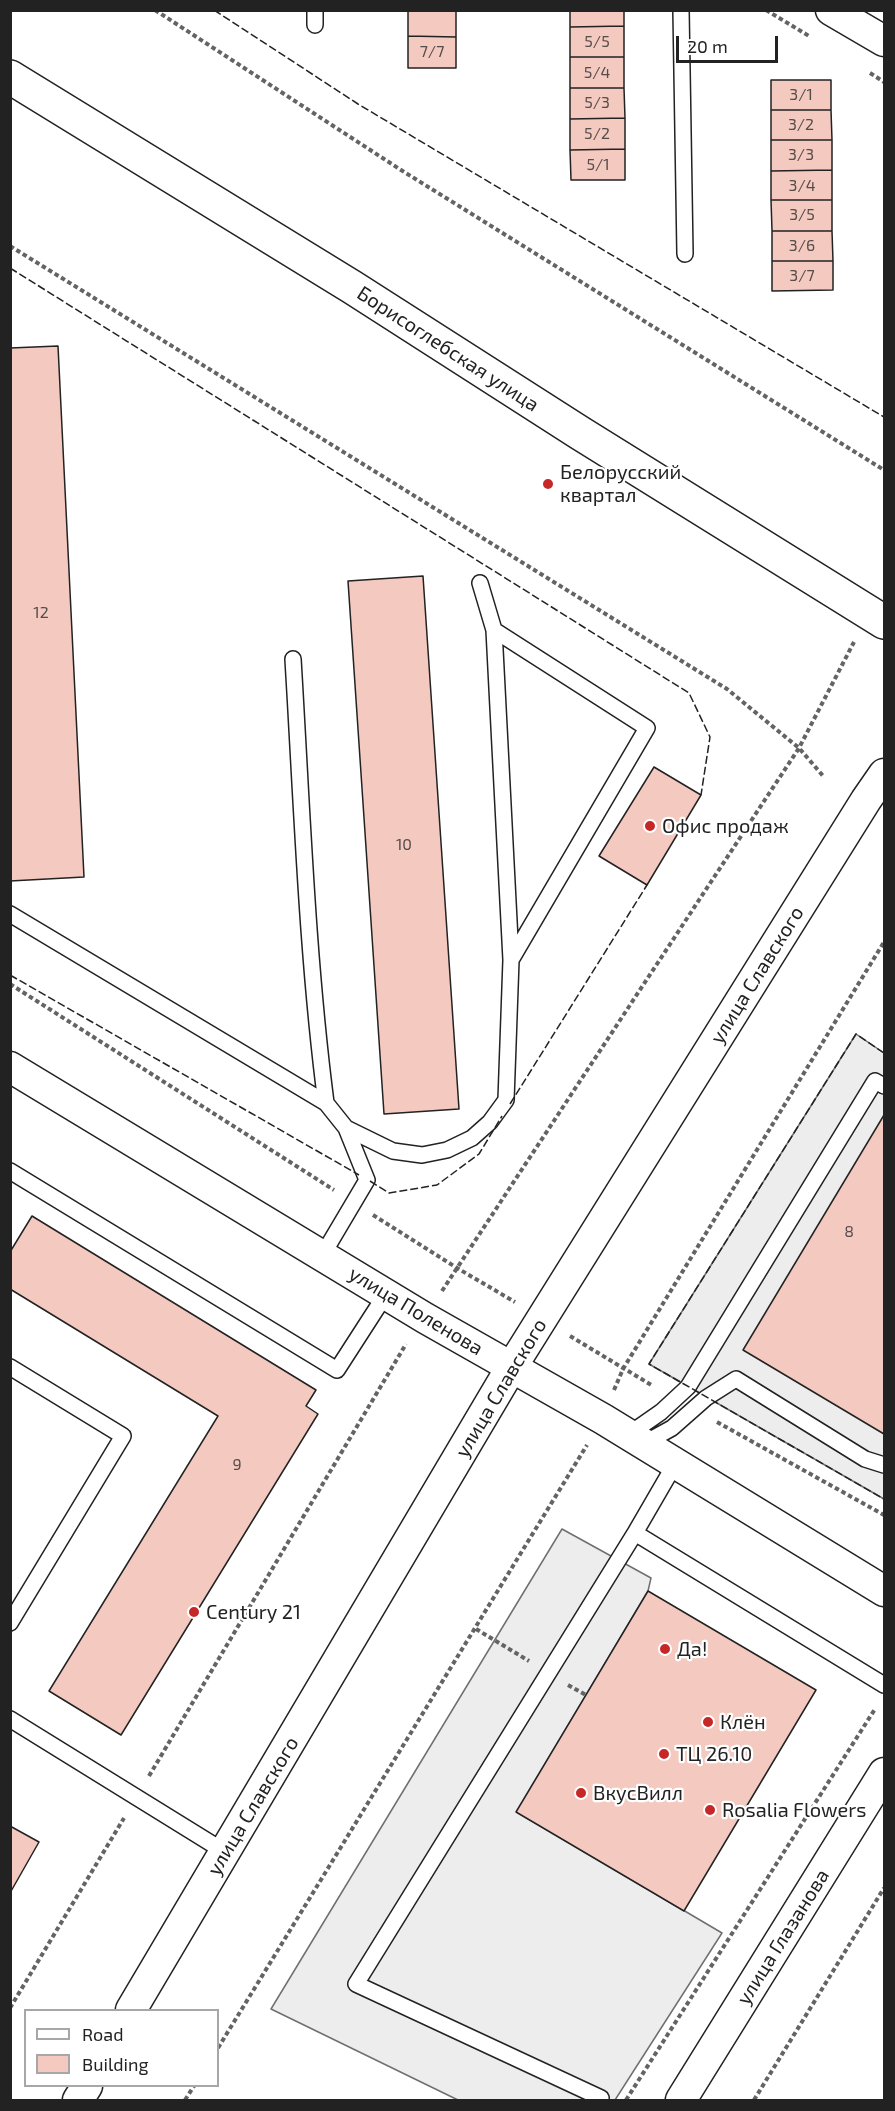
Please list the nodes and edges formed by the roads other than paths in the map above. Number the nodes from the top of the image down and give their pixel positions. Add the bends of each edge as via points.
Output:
1 (681, 10) edge
2 (831, 10) edge
3 (885, 41) edge
4 (10, 76) edge
5 (685, 254) dead end
6 (480, 583) dead end
7 (877, 617) edge
8 (494, 630) junction
9 (293, 659) dead end
10 (885, 774) edge
11 (10, 914) edge
12 (511, 960) junction
13 (10, 1067) edge
14 (885, 1086) edge
15 (326, 1103) junction
16 (346, 1128) junction
17 (10, 1171) edge
18 (322, 1256) junction
19 (386, 1293) junction
20 (10, 1367) edge
21 (511, 1368) junction
22 (625, 1433) junction
23 (675, 1464) junction
24 (885, 1465) edge
25 (635, 1533) junction
26 (885, 1591) edge
27 (10, 1623) edge
28 (885, 1685) edge
29 (10, 1719) edge
30 (885, 1773) edge
31 (225, 1852) junction
32 (132, 2009) edge
33 (86, 2087) edge
34 (601, 2098) dead end
35 (78, 2100) edge
36 (681, 2100) edge

1 - 5 lane
2 - 3 street
4 - 7 street, Борисоглебская улица
6 - 8 lane
8 - 12 lane
8 - 12 lane via 647,728
9 - 15 lane via 311,943
10 - 21 street, улица Славского
11 - 15 lane
12 - 16 lane via 506,1100 490,1122 464,1142 422,1155 393,1151
13 - 18 street, улица Поленова
14 - 22 lane via 875,1081 688,1388 661,1413
15 - 16 lane
16 - 18 lane via 367,1180
17 - 19 lane via 337,1370
18 - 19 street, улица Поленова
19 - 21 street, улица Поленова
20 - 27 lane via 123,1436
21 - 22 street, улица Поленова
21 - 31 street, улица Славского
22 - 23 street, улица Поленова
22 - 24 lane via 672,1428 706,1398 736,1380 865,1459
23 - 25 lane
23 - 26 street, улица Поленова
25 - 28 lane
25 - 34 lane via 356,1984
29 - 31 lane
30 - 36 street, улица Глазанова
31 - 32 street, улица Славского
33 - 35 street

